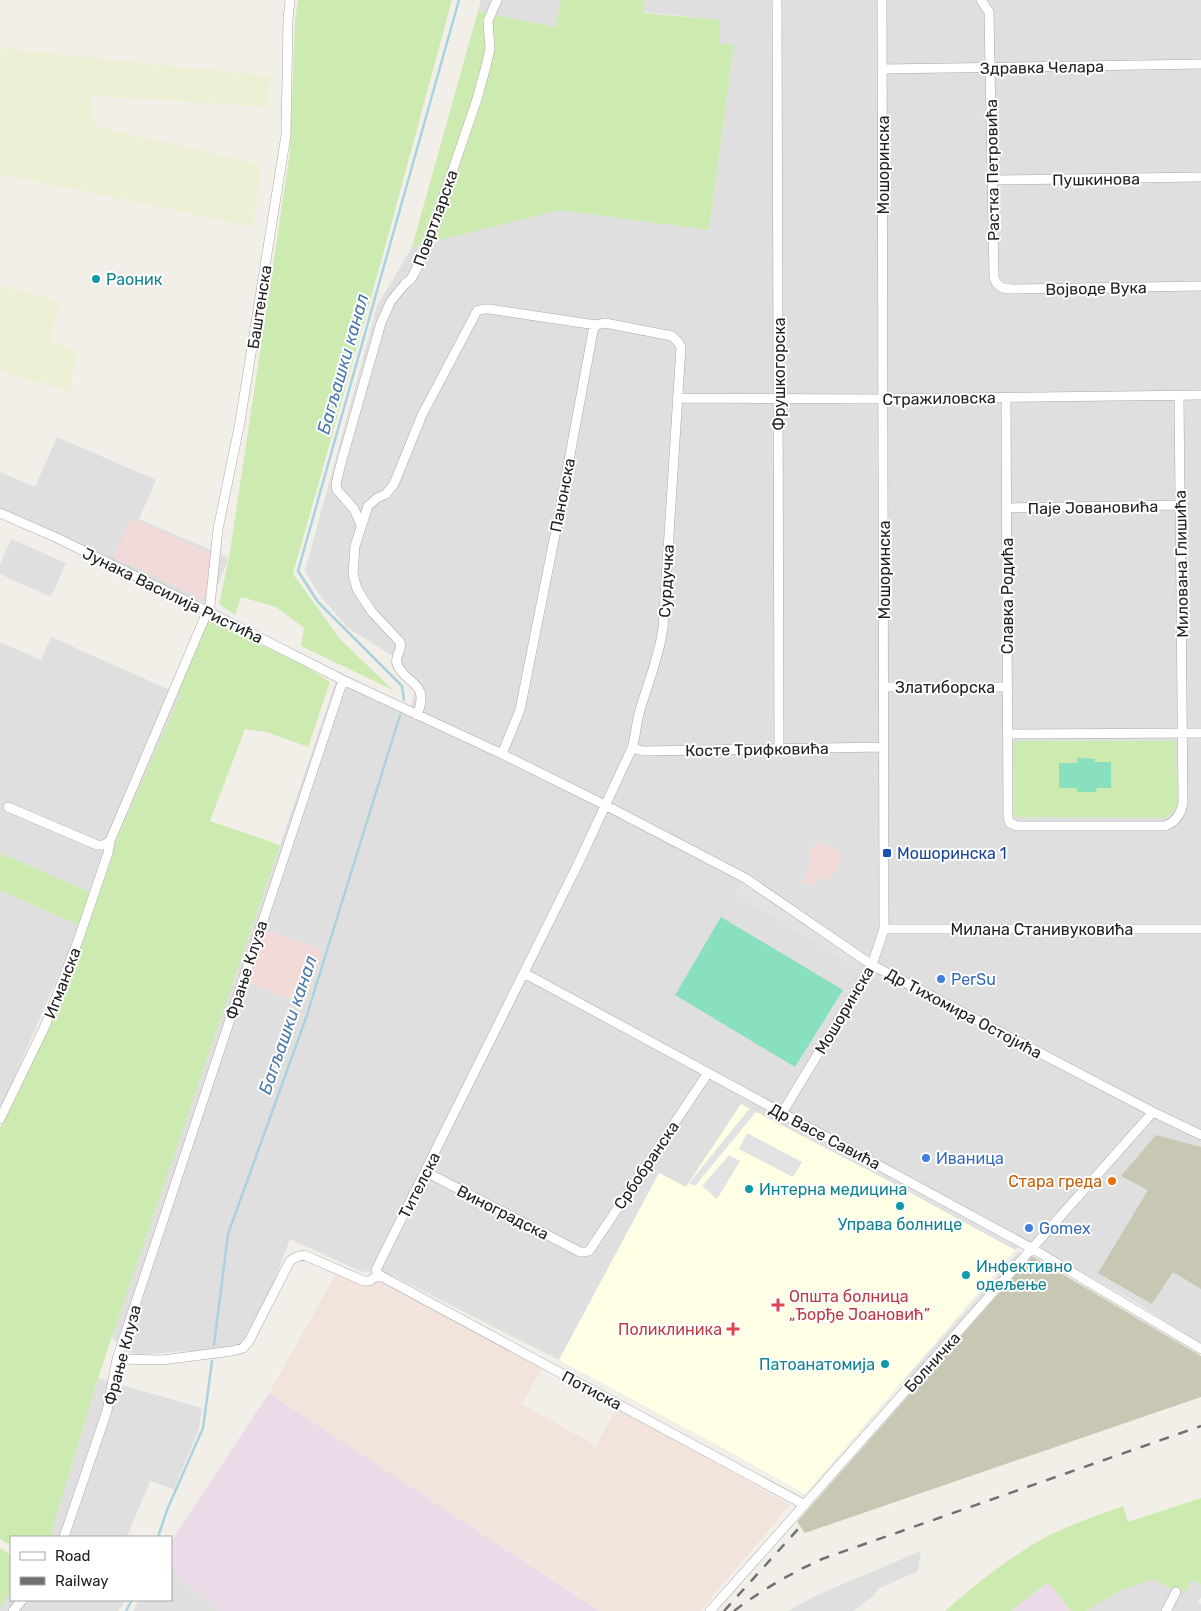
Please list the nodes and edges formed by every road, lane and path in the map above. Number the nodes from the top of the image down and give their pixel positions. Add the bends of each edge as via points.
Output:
1 (290, 0) edge
2 (497, 0) edge
3 (777, 0) edge
4 (882, 0) edge
5 (981, 0) edge
6 (1201, 64) edge
7 (990, 68) junction
8 (883, 69) junction
9 (1201, 177) edge
10 (992, 180) junction
11 (995, 282) joint
12 (1201, 286) edge
13 (596, 325) junction
14 (1201, 395) edge
15 (1179, 396) junction
16 (677, 398) junction
17 (1006, 398) junction
18 (779, 399) junction
19 (884, 399) junction
20 (1180, 505) junction
21 (368, 506) junction
22 (1006, 508) junction
23 (354, 510) junction
24 (0, 513) edge
25 (361, 525) junction
26 (207, 611) junction
27 (343, 680) junction
28 (883, 687) junction
29 (1007, 687) junction
30 (417, 715) junction
31 (1201, 732) edge
32 (1182, 733) junction
33 (1008, 734) junction
34 (883, 747) junction
35 (632, 748) junction
36 (779, 749) junction
37 (502, 754) junction
38 (1008, 795) joint
39 (605, 805) junction
40 (8, 807) dead end
41 (110, 841) junction
42 (884, 929) junction
43 (1201, 929) edge
44 (872, 965) junction
45 (524, 973) junction
46 (708, 1073) junction
47 (1153, 1112) junction
48 (782, 1113) junction
49 (0, 1119) edge
50 (1201, 1135) edge
51 (426, 1172) junction
52 (1033, 1249) junction
53 (580, 1252) joint
54 (379, 1275) junction
55 (1201, 1349) edge
56 (117, 1359) junction
57 (806, 1505) junction
58 (64, 1536) edge
59 (1176, 1592) dead end
60 (21, 1601) edge
61 (13, 1611) edge
62 (710, 1611) edge
63 (1166, 1611) edge

1 - 26 street, Баштенска via 286,135 240,422 218,529 213,588
2 - 23 street, Повртларска via 488,21 490,49 486,66 437,219 418,268 391,301 381,322 340,467 337,490
3 - 18 street, Фрушкогорска
4 - 8 street, Мошоринска
5 - 7 street, Растка Петровића via 989,12
6 - 7 street, Здравка Челара
7 - 8 street, Здравка Челара
7 - 10 street, Растка Петровића
8 - 19 street, Мошоринска
9 - 10 street, Пушкинова
10 - 11 street, Растка Петровића
11 - 12 street, Војводе Вука via 1006,289
13 - 16 street, Сурдучка via 605,323 675,338 681,347
13 - 21 street via 490,308 477,312 422,415 394,484
13 - 37 street, Панонска via 520,710
14 - 15 street, Стражиловска
15 - 17 street, Стражиловска
15 - 20 street, Милована Глишића
16 - 18 street, Стражиловска
16 - 35 street, Сурдучка via 663,628
17 - 19 street, Стражиловска
17 - 22 street, Славка Родића
18 - 19 street, Стражиловска
18 - 36 street, Фрушкогорска
19 - 28 street, Мошоринска
20 - 22 street, Паје Јовановића
20 - 32 street, Милована Глишића
21 - 23 street
21 - 25 street
22 - 29 street, Славка Родића
23 - 25 street, Повртларска
24 - 26 street, Јунака Василија Ристића
25 - 30 street via 354,554 354,581 365,604 401,644 397,665 419,688 421,700
26 - 27 street, Јунака Василија Ристића
26 - 41 street, Игманска
27 - 30 street
27 - 56 street, Фрање Клуза
28 - 29 street, Златиборска
28 - 34 street, Мошоринска
29 - 33 street, Славка Родића
30 - 37 street
31 - 32 street
32 - 33 street
32 - 38 street, Милована Глишића via 1182,809 1165,826 1017,826 1008,818
33 - 38 street, Славка Родића
34 - 36 street, Косте Трифковића
34 - 42 street, Мошоринска
35 - 36 street, Косте Трифковића via 643,751
35 - 39 street, Сурдучка
37 - 39 street
39 - 44 street, Др Тихомира Остојића via 745,878
39 - 45 street, Тителска
40 - 41 street via 97,845
41 - 49 street, Игманска via 79,938 46,1024
42 - 43 street, Милана Станивуковића
42 - 44 street, Мошоринска
44 - 47 street, Др Тихомира Остојића
44 - 48 street, Мошоринска
45 - 46 street, Др Васе Савића
45 - 51 street, Тителска
46 - 48 street, Др Васе Савића
46 - 53 street, Србобранска via 588,1251
47 - 50 street, Др Тихомира Остојића
47 - 52 street, Болничка
48 - 52 street, Др Васе Савића
51 - 53 street, Виноградска
51 - 54 street, Тителска via 376,1270
52 - 55 street, Др Васе Савића
52 - 57 street, Болничка
54 - 56 street via 364,1281 304,1256 296,1256 290,1261 243,1348 162,1360
54 - 57 street, Потиска
56 - 58 street, Фрање Клуза via 107,1410
57 - 62 street, Болничка
59 - 63 street
60 - 61 street

